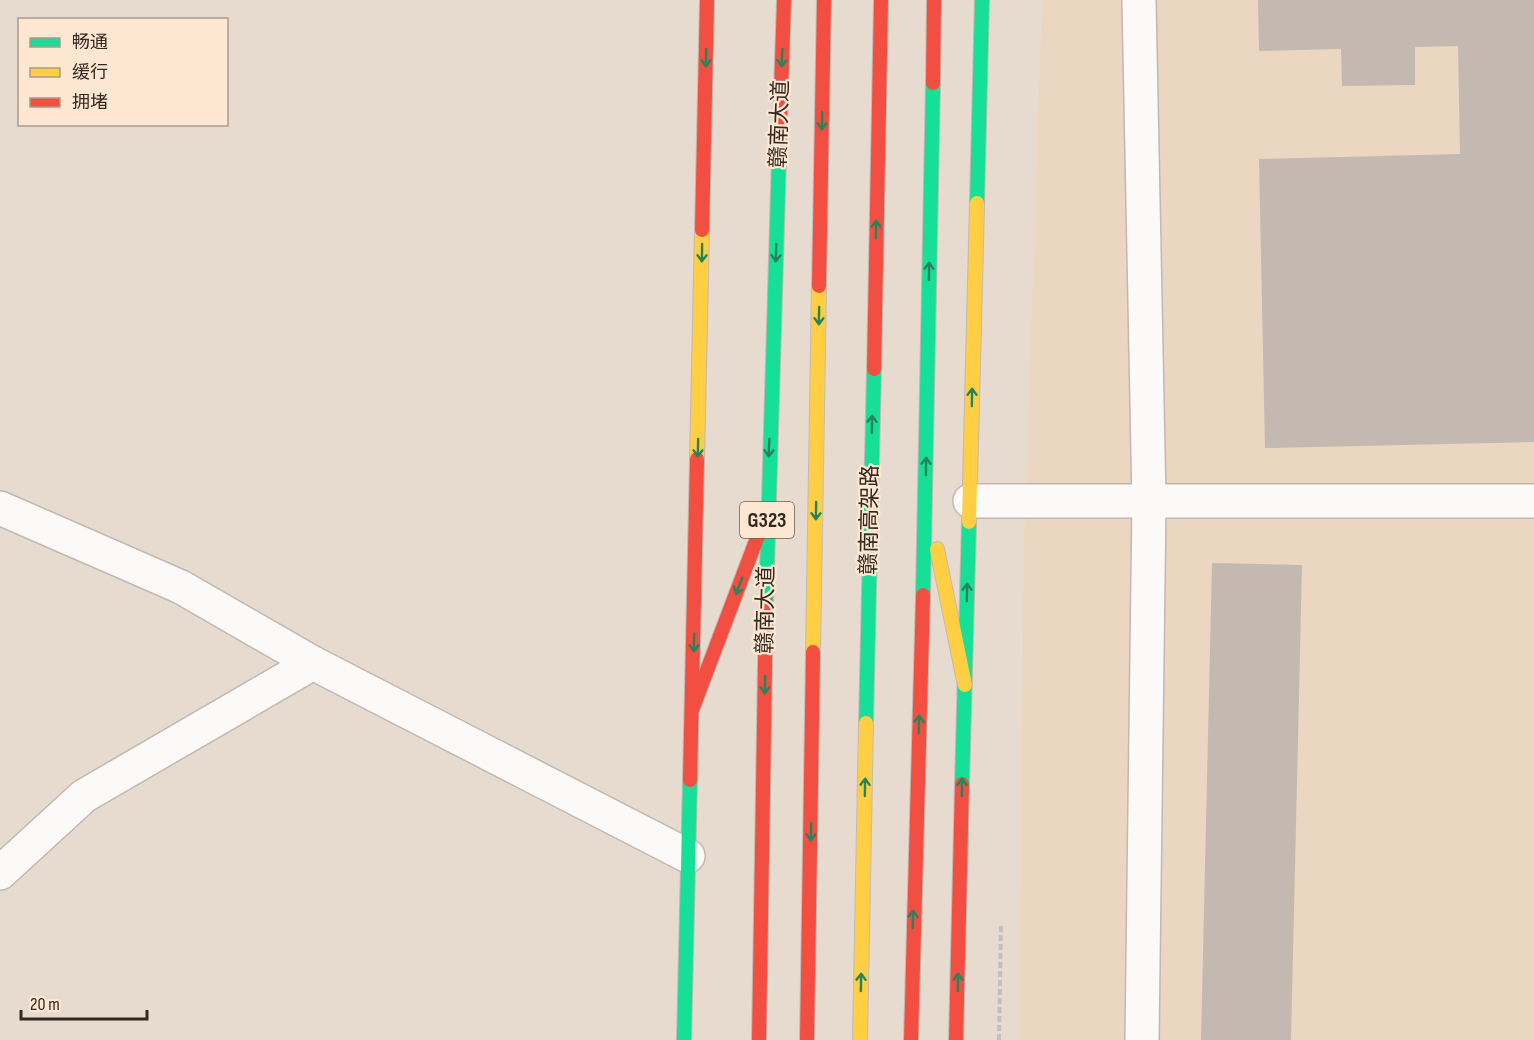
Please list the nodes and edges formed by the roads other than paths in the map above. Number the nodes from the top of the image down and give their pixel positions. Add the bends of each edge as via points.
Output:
1 (707, 0) edge
2 (784, 0) edge
3 (824, 0) edge
4 (881, 0) edge
5 (934, 0) edge
6 (982, 0) edge
7 (1139, 0) edge
8 (926, 495) junction
9 (970, 501) junction
10 (1534, 501) edge
11 (1149, 502) junction
12 (0, 508) edge
13 (767, 512) junction
14 (313, 663) junction
15 (965, 685) junction
16 (692, 710) junction
17 (688, 856) junction
18 (0, 873) edge
19 (684, 1040) edge
20 (759, 1040) edge
21 (807, 1040) edge
22 (860, 1040) edge
23 (911, 1040) edge
24 (956, 1040) edge
25 (1142, 1040) edge

1 -> 16 main road
2 -> 13 main road, 赣南大道 / G323
3 -> 21 main road, bridge
22 -> 4 main road, 赣南高架路, bridge
8 -> 5 main road
9 -> 6 main road
7 - 11 street
8 - 15 main road
23 -> 8 main road
9 - 11 street
15 -> 9 main road
10 - 11 street
11 - 25 street
12 - 14 street via 181,587
13 -> 16 main road
13 -> 20 main road, 赣南大道 / G323
14 - 17 street
14 - 18 street via 84,796
24 -> 15 main road
16 - 17 main road
17 - 19 main road

